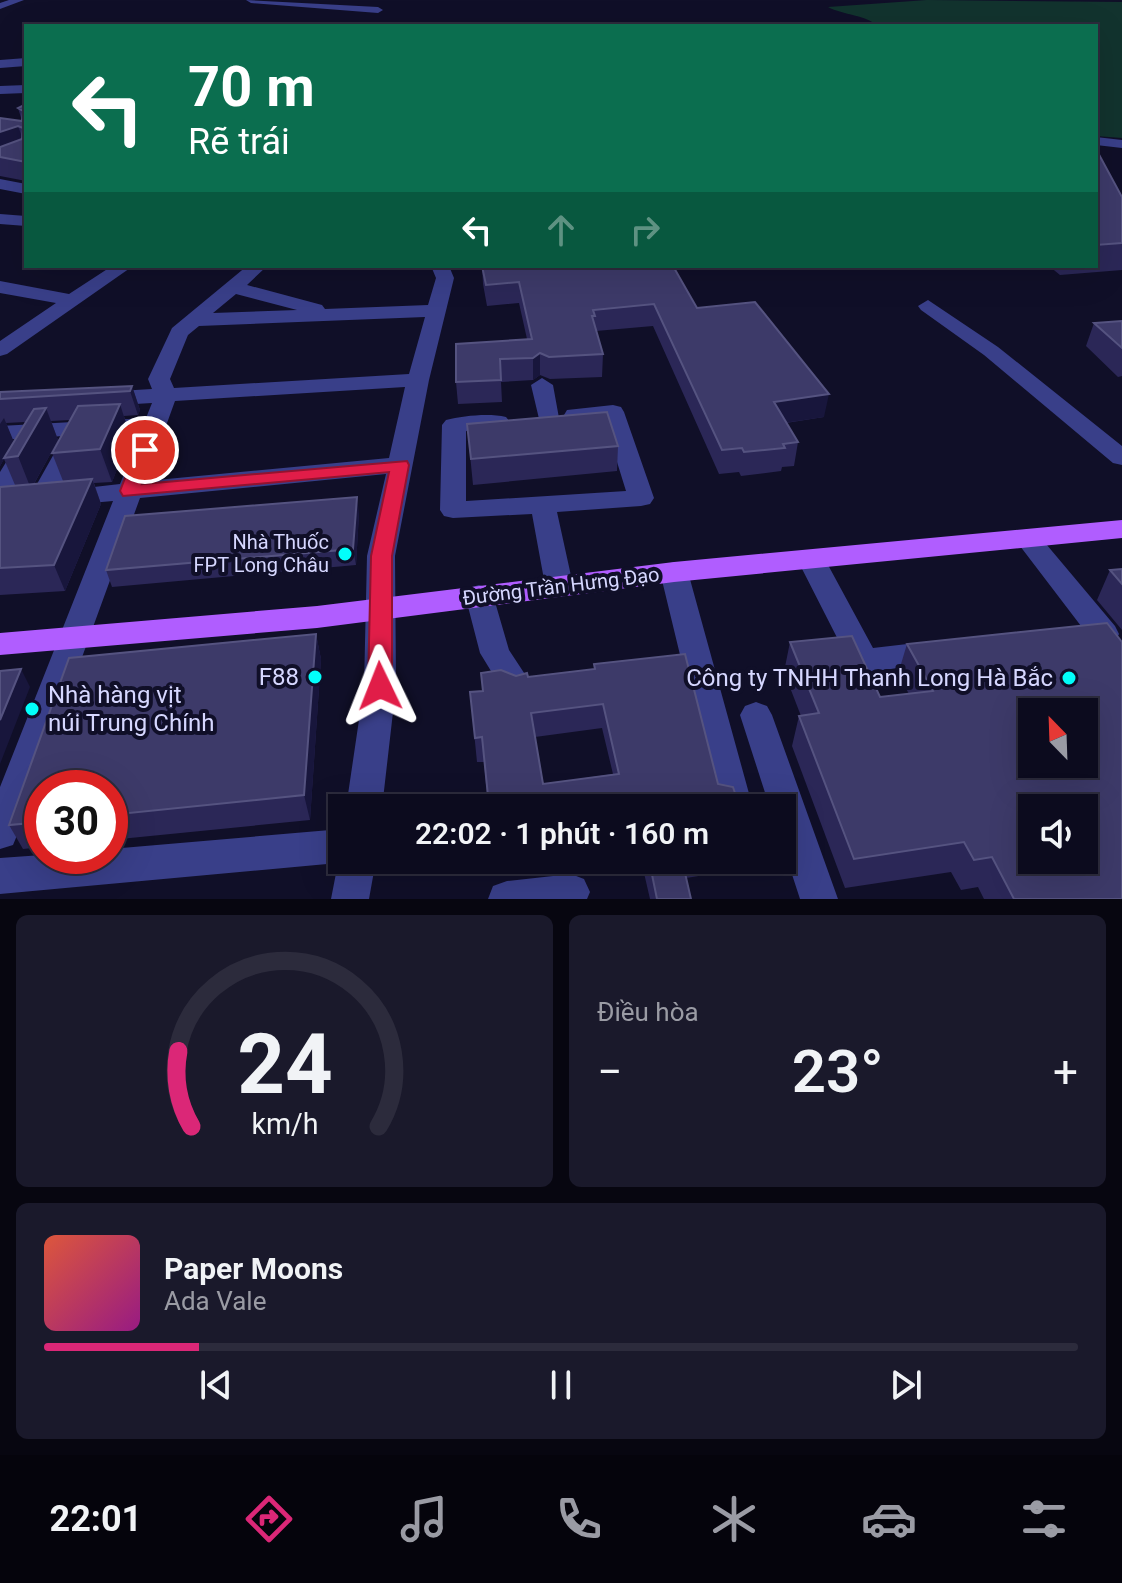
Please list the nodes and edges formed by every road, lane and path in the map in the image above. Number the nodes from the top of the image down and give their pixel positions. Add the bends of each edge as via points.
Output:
1 (19, 0) edge
2 (251, 0) edge
3 (380, 5) edge
4 (0, 6) edge
5 (371, 24) edge
6 (24, 62) edge
7 (0, 64) edge
8 (24, 89) edge
9 (0, 90) edge
10 (1098, 141) edge
11 (1122, 144) edge
12 (0, 184) edge
13 (24, 189) edge
14 (0, 219) edge
15 (24, 221) edge
16 (121, 268) edge
17 (256, 268) edge
18 (441, 268) edge
19 (0, 287) edge
20 (232, 287) junction
21 (73, 301) junction
22 (928, 306) dead end
23 (437, 311) junction
24 (327, 315) junction
25 (191, 320) junction
26 (0, 350) edge
27 (418, 380) junction
28 (542, 385) dead end
29 (166, 396) junction
30 (76, 401) edge
31 (548, 418) junction
32 (156, 424) junction
33 (79, 428) junction
34 (36, 430) junction
35 (0, 433) edge
36 (1122, 458) edge
37 (400, 465) junction
38 (129, 491) junction
39 (0, 493) edge
40 (41, 500) junction
41 (0, 503) edge
42 (543, 505) junction
43 (1122, 529) edge
44 (1027, 538) junction
45 (811, 559) junction
46 (674, 572) junction
47 (559, 585) junction
48 (479, 595) junction
49 (379, 609) junction
50 (73, 638) junction
51 (1059, 639) edge
52 (0, 644) edge
53 (954, 651) edge
54 (516, 685) edge
55 (756, 715) dead end
56 (366, 794) edge
57 (731, 794) edge
58 (778, 794) edge
59 (0, 833) edge
60 (328, 847) edge
61 (796, 851) edge
62 (354, 874) edge
63 (0, 876) edge
64 (571, 892) dead end
65 (350, 899) edge
66 (507, 899) edge
67 (819, 899) edge

1 - 4 street
2 - 3 street
3 - 5 street
6 - 7 street
8 - 9 street
10 - 11 street
12 - 13 street
14 - 15 street
16 - 21 street
17 - 20 street
18 - 23 street via 445,278
19 - 21 street
20 - 24 street
20 - 25 street
21 - 26 street
22 - 36 street
23 - 24 street
23 - 27 street
24 - 25 street
25 - 29 street via 170,348 159,379
27 - 29 street
27 - 37 street
28 - 31 street
29 - 30 street
29 - 32 street
31 - 42 street via 613,412 641,498
31 - 42 street via 454,425 453,510
32 - 33 street
32 - 38 street
33 - 34 street
33 - 40 street
34 - 35 street
34 - 39 street
37 - 38 street
37 - 49 street via 381,556
38 - 40 street
38 - 50 street
40 - 41 street
42 - 47 street
43 - 44 main road, Đường Trần Hưng Đạo
44 - 45 main road, Đường Trần Hưng Đạo
44 - 51 street via 1104,634
45 - 46 main road, Đường Trần Hưng Đạo
45 - 53 street via 864,661
46 - 47 main road, Đường Trần Hưng Đạo
46 - 57 street
47 - 48 main road, Đường Trần Hưng Đạo
48 - 49 main road, Đường Trần Hưng Đạo
48 - 54 street via 495,653
49 - 50 main road, Đường Trần Hưng Đạo
49 - 56 street via 380,686
50 - 52 main road, Đường Trần Hưng Đạo
50 - 59 street
55 - 58 street
60 - 63 street
61 - 67 street
62 - 65 street
64 - 66 street

